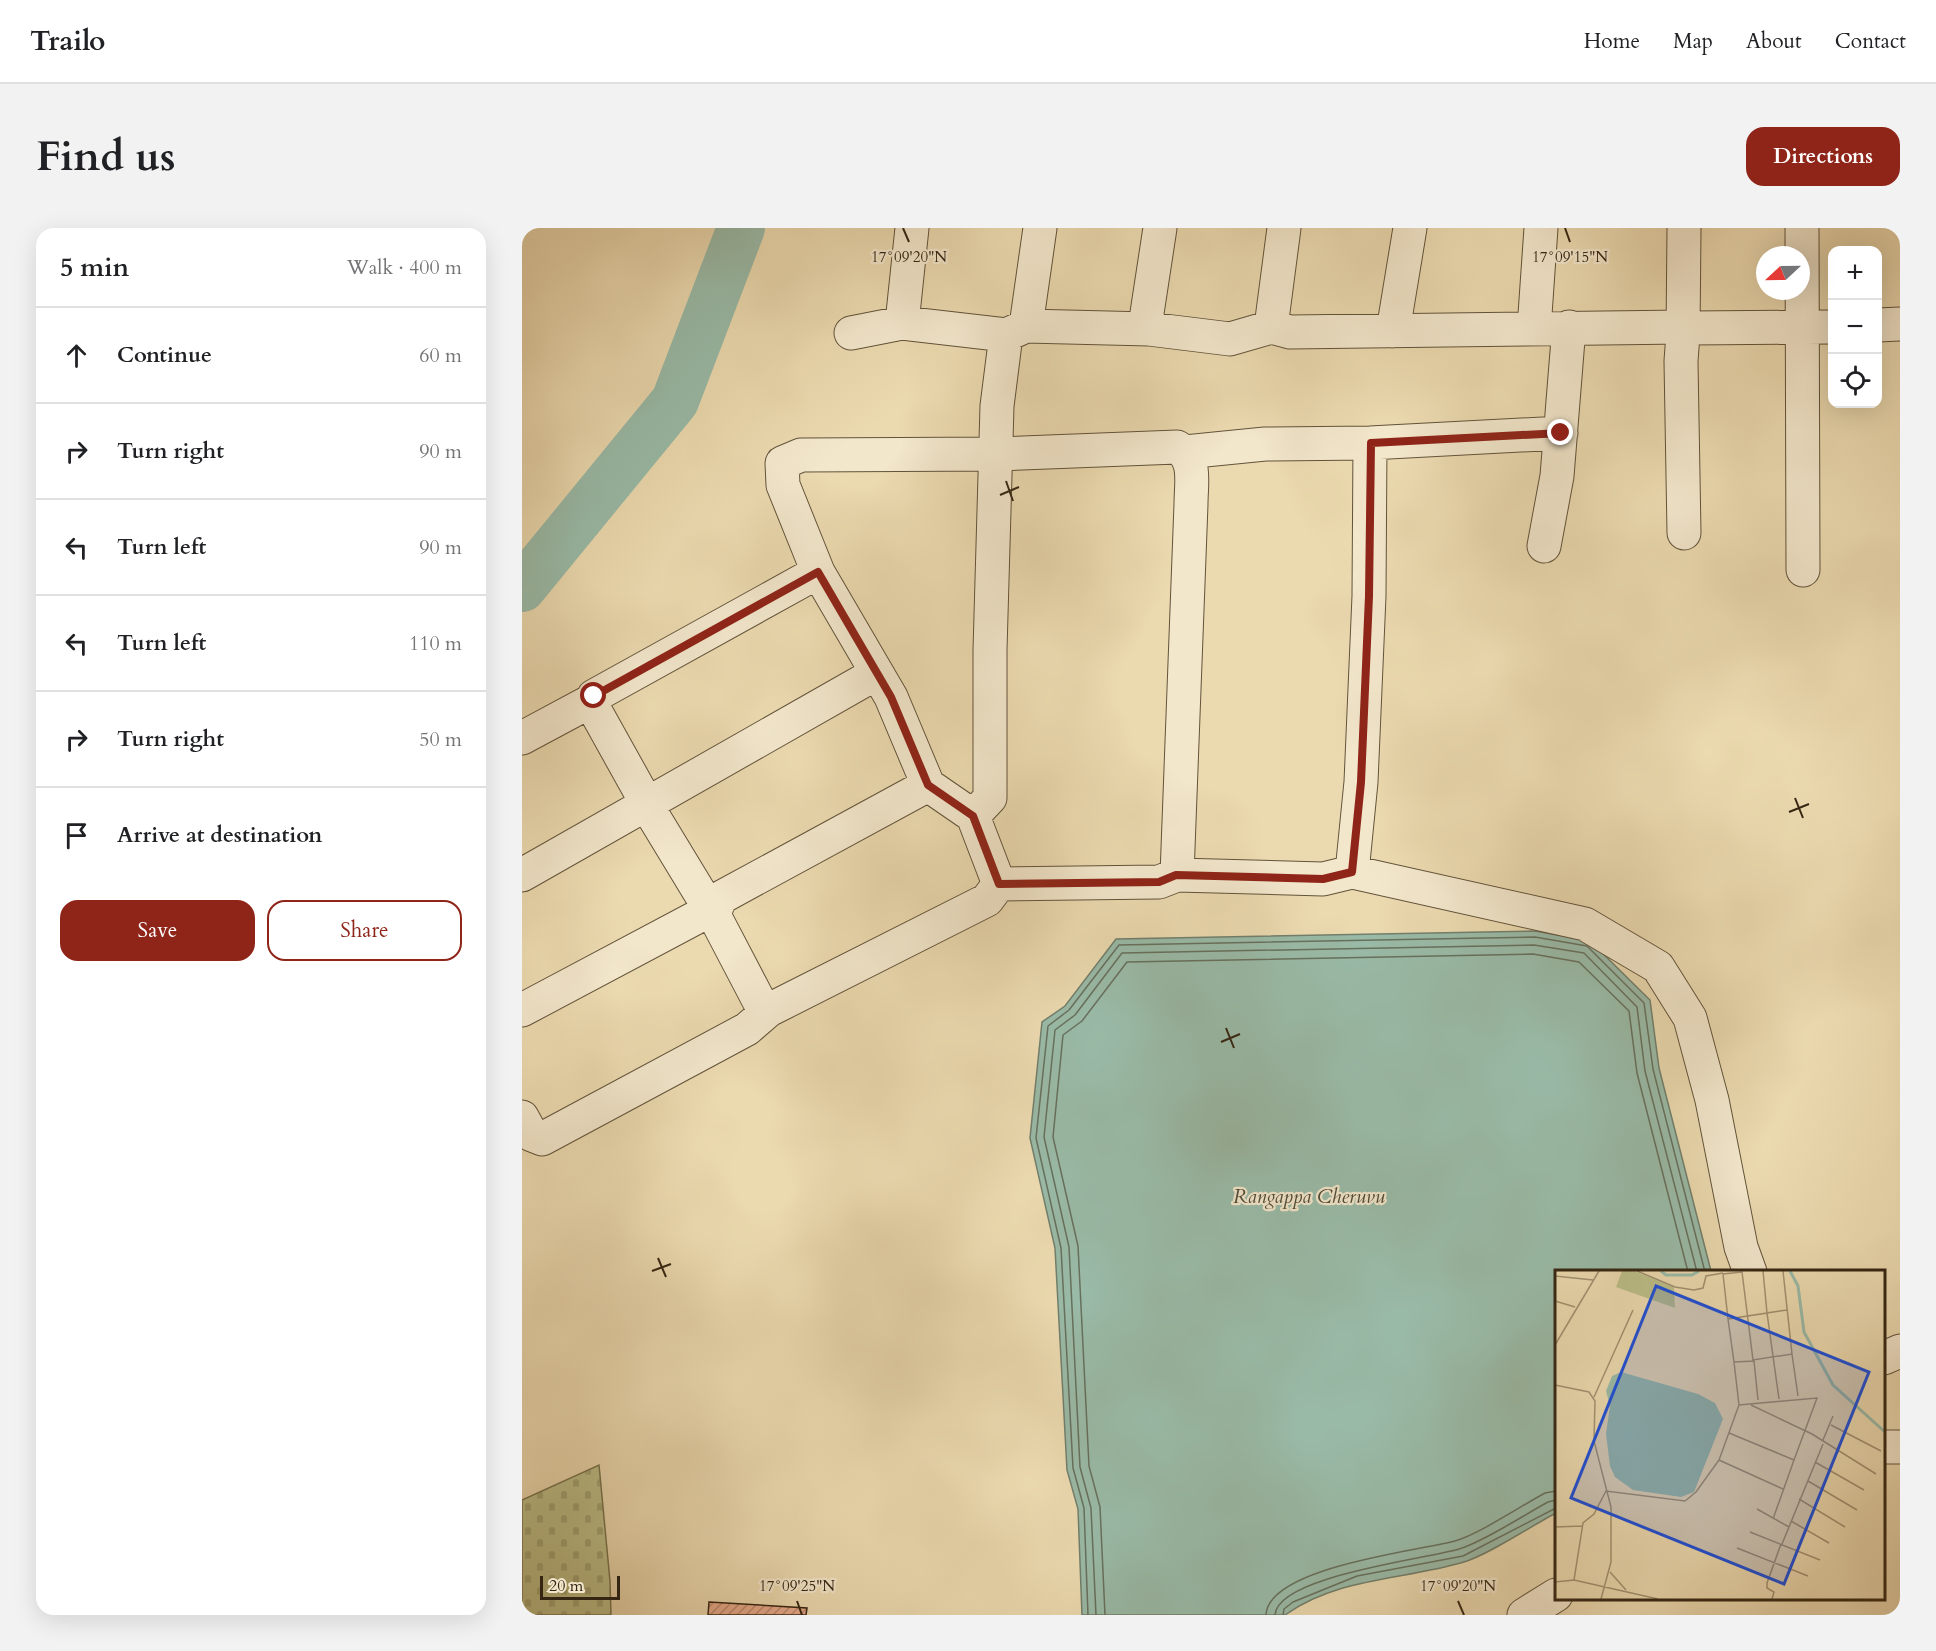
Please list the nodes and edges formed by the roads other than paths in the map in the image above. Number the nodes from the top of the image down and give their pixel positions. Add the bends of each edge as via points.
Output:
1 (912, 228) edge
2 (1040, 228) edge
3 (1160, 228) edge
4 (1284, 228) edge
5 (1410, 228) edge
6 (1541, 228) edge
7 (1684, 228) edge
8 (1802, 228) edge
9 (902, 323) junction
10 (1900, 324) edge
11 (1882, 325) edge
12 (1271, 327) junction
13 (1569, 327) junction
14 (1817, 328) edge
15 (1149, 329) junction
16 (1534, 329) junction
17 (1683, 330) junction
18 (1016, 331) junction
19 (1393, 331) junction
20 (851, 333) dead end
21 (1561, 433) junction
22 (1371, 443) junction
23 (1185, 452) junction
24 (997, 454) junction
25 (1684, 533) dead end
26 (1544, 546) dead end
27 (1803, 570) dead end
28 (818, 572) junction
29 (877, 673) junction
30 (591, 701) junction
31 (522, 738) edge
32 (928, 785) junction
33 (654, 800) junction
34 (973, 816) junction
35 (1352, 872) junction
36 (522, 875) edge
37 (1176, 875) junction
38 (999, 884) junction
39 (714, 908) junction
40 (522, 1010) edge
41 (769, 1010) junction
42 (528, 1136) edge
43 (1749, 1270) edge
44 (1900, 1351) edge
45 (1885, 1358) edge
46 (1555, 1596) edge
47 (1524, 1615) edge

1 - 9 street
2 - 18 street
3 - 15 street via 1147,313
4 - 12 street
5 - 19 street
6 - 16 street
7 - 17 street
8 - 14 street
9 - 18 street
9 - 20 street
10 - 11 street
12 - 15 street via 1230,339
12 - 19 street via 1290,332
13 - 16 street
13 - 17 street
13 - 21 street
14 - 17 street
14 - 27 street
15 - 18 street
16 - 19 street
17 - 25 street
18 - 24 street via 997,405
21 - 22 street
21 - 26 street
22 - 23 street via 1265,444
22 - 35 street via 1361,782
23 - 24 street via 1177,447
23 - 37 street via 1191,465 1191,504
24 - 28 street via 801,455 782,463 783,485
24 - 34 street via 990,650 990,798
28 - 29 street
28 - 30 street
29 - 32 street
29 - 33 street
30 - 31 street
30 - 33 street via 641,793
32 - 34 street
32 - 39 street via 720,898
33 - 36 street
33 - 39 street via 652,814 703,898
34 - 38 street
35 - 37 street via 1323,879
35 - 43 street via 1586,924 1659,967 1690,1018
37 - 38 street via 1159,882
38 - 41 street via 987,900
39 - 40 street
39 - 41 street via 714,915 759,1001
41 - 42 street via 747,1029
44 - 45 street
46 - 47 street

